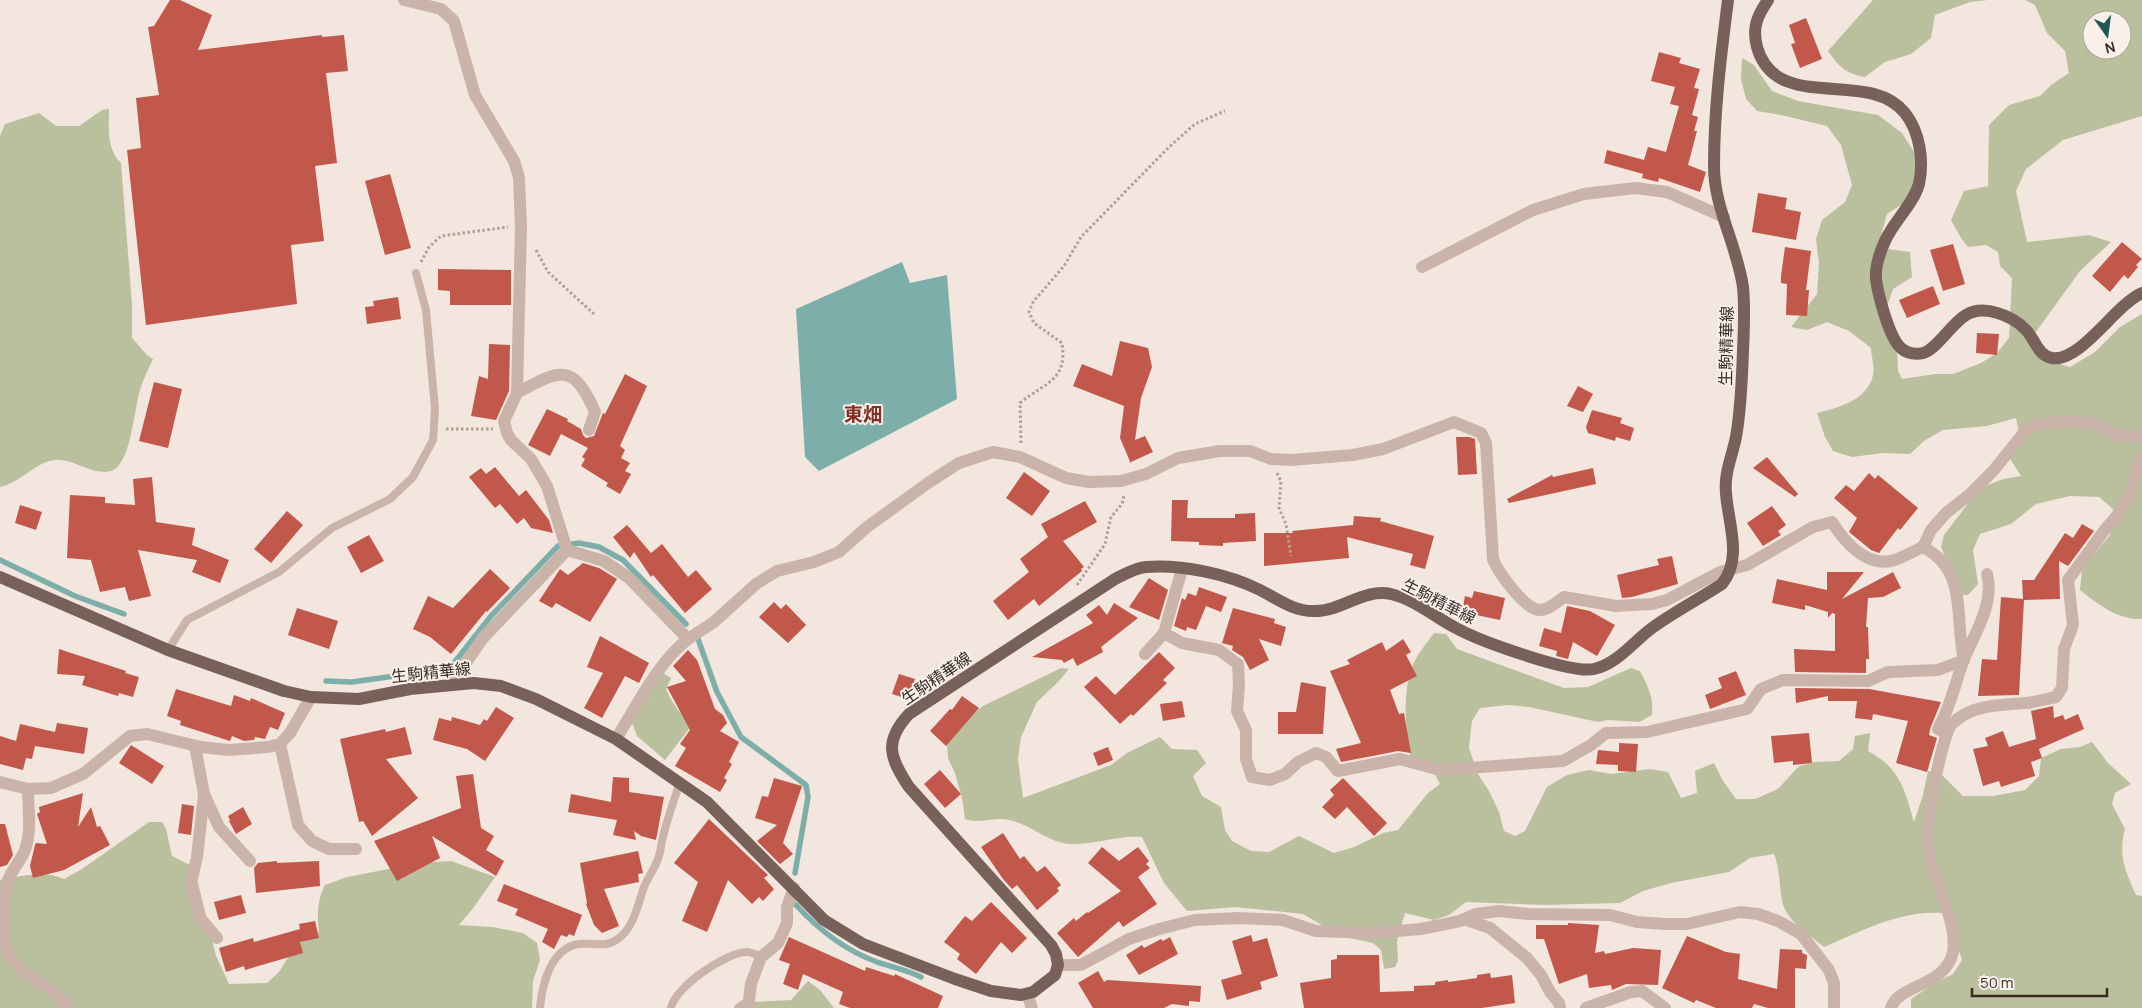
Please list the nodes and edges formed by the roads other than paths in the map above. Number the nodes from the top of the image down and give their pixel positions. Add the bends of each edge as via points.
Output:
1 (404, 0) edge
2 (1728, 0) edge
3 (1768, 0) edge
4 (1724, 217) junction
5 (1422, 267) dead end
6 (416, 273) road end
7 (2142, 293) edge
8 (517, 393) junction
9 (589, 430) dead end
10 (2142, 434) edge
11 (2142, 458) edge
12 (1923, 547) junction
13 (567, 550) junction
14 (1731, 568) junction
15 (1182, 569) junction
16 (1987, 574) dead end
17 (0, 577) edge
18 (1164, 634) junction
19 (688, 639) junction
20 (168, 650) junction
21 (1145, 654) dead end
22 (1964, 660) junction
23 (451, 684) junction
24 (311, 697) junction
25 (1947, 734) junction
26 (616, 739) junction
27 (280, 744) junction
28 (195, 746) junction
29 (0, 782) edge
30 (680, 782) junction
31 (28, 789) junction
32 (204, 794) junction
33 (356, 849) dead end
34 (250, 862) dead end
35 (3, 883) edge
36 (794, 888) junction
37 (1464, 919) junction
38 (217, 938) dead end
39 (761, 957) junction
40 (1058, 965) junction
41 (1026, 994) junction
42 (746, 1005) edge
43 (1562, 1006) edge
44 (69, 1008) edge
45 (540, 1008) edge
46 (671, 1008) edge
47 (1032, 1008) edge
48 (1586, 1008) edge
49 (1665, 1008) edge
50 (1834, 1008) edge
51 (1891, 1008) edge

1 - 8 street via 441,9 454,22 475,95 514,161 521,229
2 - 4 main road, 生駒精華線 via 1715,102 1716,186
3 - 7 main road via 1754,25 1756,44 1766,68 1787,81 1808,87 1864,91 1882,97 1904,112 1916,133 1922,161 1918,185 1885,241 1876,278 1890,328 1900,348 1924,353 1934,347 1955,322 1968,313 1983,310 2017,322 2028,331 2044,355 2053,359 2064,357 2088,341 2124,305
4 - 5 street via 1667,192 1635,188 1584,194 1533,210
4 - 14 main road, 生駒精華線 via 1738,262 1744,308 1741,399 1726,471 1733,546
6 - 20 lane via 426,310 436,409 433,440 413,477 390,498 332,528 278,572 187,620
8 - 9 street via 546,377 560,373 572,376 586,392 595,412
8 - 13 street via 504,421 506,429 511,440 531,459 547,486
10 - 12 street via 2132,437 2117,435 2094,424 2074,421 2038,424 2027,430 1993,471 1946,513 1931,530
11 - 25 street via 2129,497 2068,580 2073,625 2064,649 2062,688 2056,697 1981,708 1950,725
12 - 14 street via 1891,561 1875,561 1855,550 1832,522 1814,527 1746,565
12 - 22 street via 1936,554 1950,571 1956,592
13 - 19 street via 604,561 628,578
13 - 23 street via 483,638
14 - 15 main road, 生駒精華線 via 1722,584 1650,629 1610,664 1592,669 1568,668 1475,638 1430,611 1392,594 1377,592 1316,612 1285,604 1226,576
14 - 19 street via 1667,600 1652,604 1616,606 1564,596 1551,607 1540,610 1528,606 1497,570 1493,559 1486,443 1481,433 1454,422 1383,449 1353,456 1271,459 1250,451 1220,451 1178,458 1146,474 1121,481 1089,482 1066,478 1020,457 993,452 958,463 896,504 839,552 777,571
15 - 18 street
15 - 40 main road, 生駒精華線 via 1146,567 1115,579 909,714 896,728 892,757 909,787 1051,945
16 - 22 street via 1988,595 1979,627
17 - 20 main road, 生駒精華線
18 - 21 street
18 - 22 street via 1182,643 1219,650 1238,664 1237,711 1246,730 1246,760 1252,777 1270,780 1316,753 1326,757 1338,771 1400,760 1440,770 1563,761 1606,733 1647,732 1748,709 1761,689 1784,680 1868,681 1888,672 1938,670
19 - 26 street via 662,665
20 - 24 main road, 生駒精華線 via 284,691
22 - 25 street via 1948,711 1938,729
23 - 24 main road, 生駒精華線 via 359,699
23 - 26 main road, 生駒精華線 via 474,682 501,686 536,699
24 - 27 street
25 - 51 street via 1935,780 1927,832 1929,853 1950,916 1953,949 1950,963 1943,973 1903,995
26 - 30 main road, 生駒精華線
27 - 28 street via 229,750
27 - 33 street via 298,825 312,841 329,849
28 - 31 street via 147,734 130,736 83,774 51,788
28 - 32 street
29 - 31 street
30 - 36 main road, 生駒精華線 via 707,802
30 - 45 lane via 659,857 646,881 629,928 610,944 579,944 559,954 549,971
31 - 35 street via 29,831 25,850
32 - 34 street via 219,827
32 - 38 street via 198,857 191,883 200,918
35 - 44 street via 7,953 28,974 66,1001
36 - 39 street via 787,907 787,923 778,943
36 - 41 main road, 生駒精華線 via 824,920 862,944 991,991
37 - 40 street via 1421,929 1373,933 1316,931 1283,920 1195,920 1129,940 1081,965
37 - 43 street via 1490,928 1527,958
37 - 50 street via 1498,911 1610,915 1637,922 1687,924 1740,912 1758,914 1801,934 1819,954 1834,983
39 - 42 street
39 - 46 lane via 748,952 723,961 692,979
40 - 41 main road via 1055,975
41 - 47 street
48 - 49 street via 1642,991

